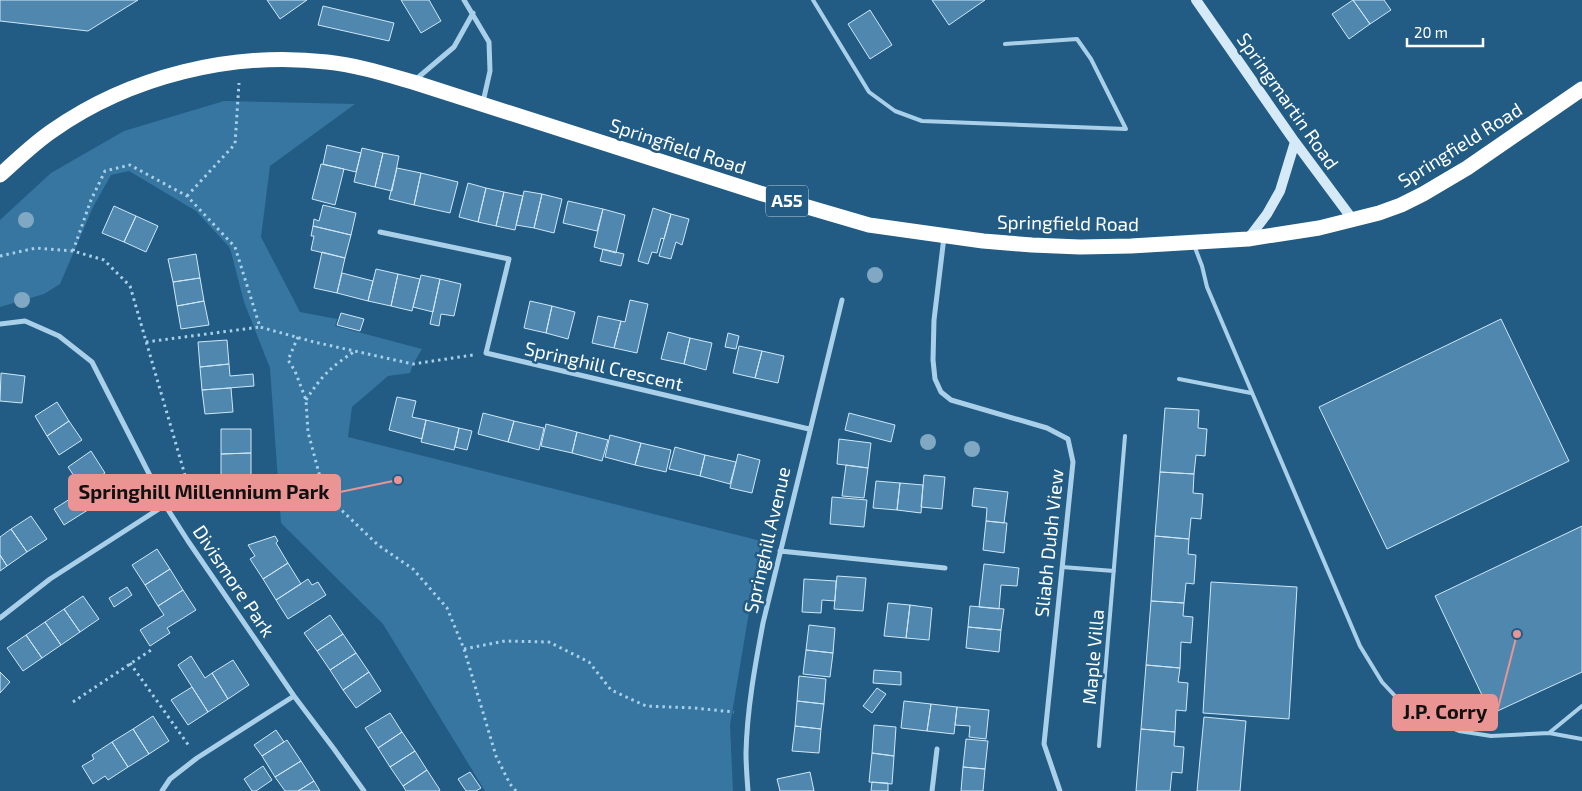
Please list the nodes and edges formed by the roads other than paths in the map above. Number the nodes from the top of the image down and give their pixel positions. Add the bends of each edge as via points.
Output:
1 (464, 0) edge
2 (812, 0) edge
3 (1196, 0) edge
4 (473, 13) junction
5 (1004, 44) dead end
6 (413, 82) junction
7 (1582, 89) edge
8 (482, 103) junction
9 (1295, 142) junction
10 (0, 175) edge
11 (1353, 220) junction
12 (380, 232) dead end
13 (944, 236) junction
14 (1248, 239) junction
15 (1193, 243) junction
16 (842, 300) dead end
17 (0, 324) edge
18 (1179, 379) dead end
19 (1251, 393) junction
20 (809, 429) junction
21 (1125, 436) dead end
22 (165, 504) junction
23 (780, 551) junction
24 (1062, 567) junction
25 (945, 568) dead end
26 (1114, 571) junction
27 (0, 618) edge
28 (294, 696) junction
29 (1582, 706) edge
30 (1549, 733) junction
31 (1582, 739) edge
32 (1099, 746) dead end
33 (937, 749) dead end
34 (162, 791) edge
35 (364, 791) edge
36 (748, 791) edge
37 (932, 791) edge
38 (1060, 791) edge

1 - 4 street
2 - 5 lane via 869,92 895,110 922,121 1126,129 1077,39
3 - 9 street, Springmartin Road
4 - 6 street via 454,47
4 - 8 street via 489,42 490,71
6 - 8 highway, Springfield Road / A55
6 - 10 highway, Springfield Road / A55 via 328,62 237,62 182,72 120,93 53,130
7 - 11 highway, Springfield Road / A55 via 1467,168 1423,194 1401,205
8 - 13 highway, Springfield Road / A55 via 837,216
9 - 11 street, Springmartin Road
9 - 14 street via 1280,190
11 - 14 highway, Springfield Road / A55
12 - 20 street, Springhill Crescent via 509,260 486,354
13 - 15 highway, Springfield Road / A55 via 1032,245
13 - 24 street, Sliabh Dubh View via 934,320 935,379 941,392 951,400 1047,428 1068,439 1073,462
14 - 15 highway, Springfield Road / A55
15 - 19 lane via 1207,287
16 - 20 street, Springhill Avenue
17 - 22 street, Divismore Park via 25,321 59,336 92,362
18 - 19 lane
19 - 30 lane via 1360,646 1382,682 1410,711 1459,731 1490,736
20 - 23 street, Springhill Avenue
21 - 26 lane, Maple Villa
22 - 27 street via 50,579
22 - 28 street, Divismore Park
23 - 25 street
23 - 36 street, Springhill Avenue via 754,674 746,754
24 - 26 lane
24 - 38 street, Sliabh Dubh View via 1044,744
26 - 32 lane, Maple Villa
28 - 34 street via 197,758 170,779
28 - 35 street, Divismore Park
29 - 30 lane
30 - 31 lane
33 - 37 street

